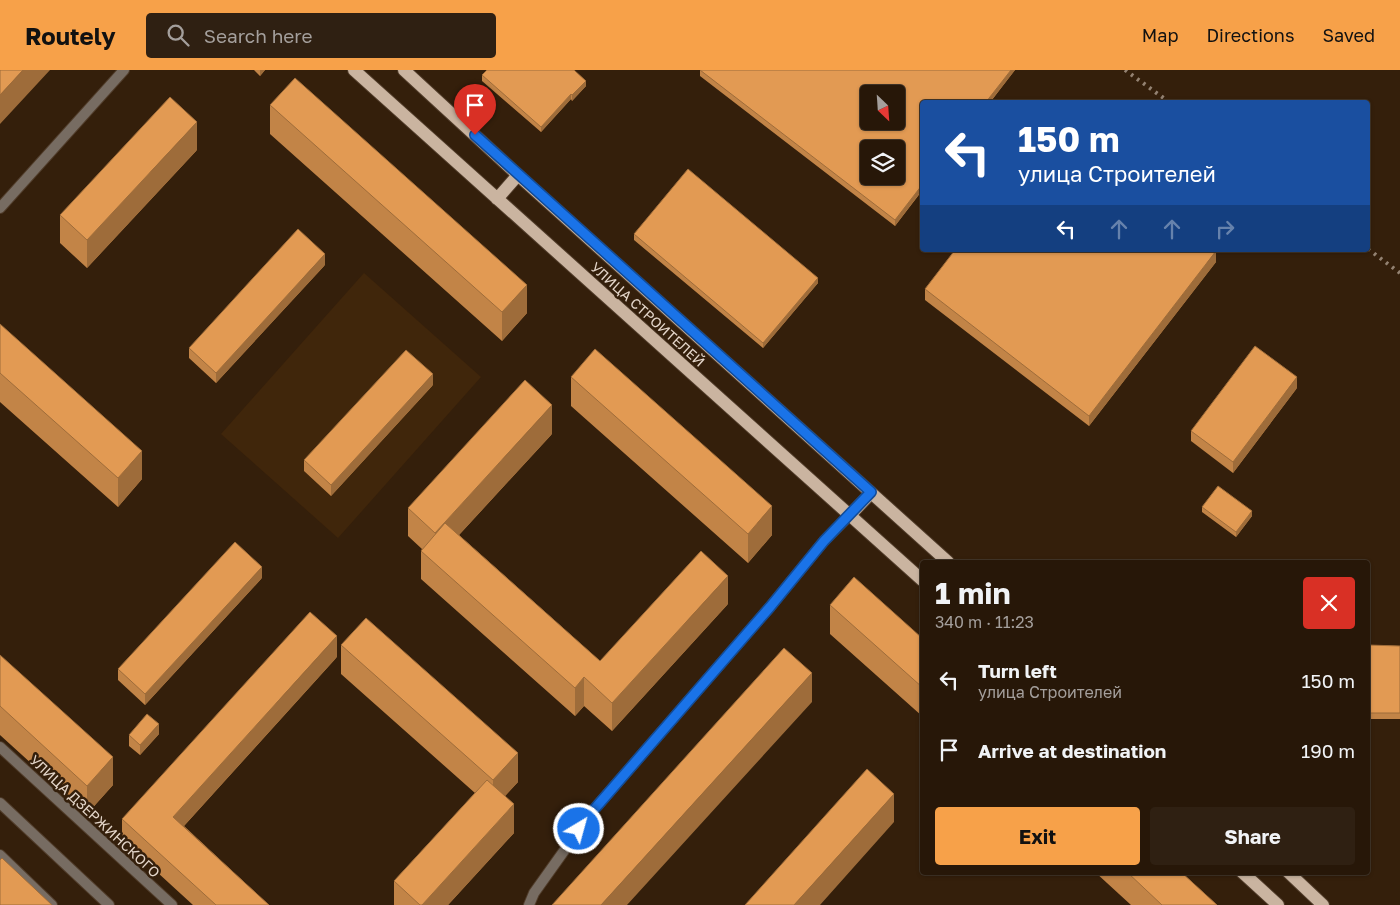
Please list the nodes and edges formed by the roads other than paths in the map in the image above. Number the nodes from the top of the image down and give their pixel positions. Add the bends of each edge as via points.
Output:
1 (124, 70) edge
2 (354, 70) edge
3 (404, 70) edge
4 (518, 175) junction
5 (497, 199) junction
6 (0, 208) edge
7 (871, 492) junction
8 (851, 514) junction
9 (946, 560) edge
10 (920, 578) edge
11 (0, 747) edge
12 (0, 803) edge
13 (0, 855) edge
14 (1245, 875) edge
15 (1291, 875) edge
16 (52, 905) edge
17 (109, 905) edge
18 (172, 905) edge
19 (529, 905) edge
20 (1278, 905) edge
21 (1323, 905) edge

1 - 6 street
2 - 5 main road, УЛИЦА СТРОИТЕЛЕЙ
3 - 4 main road, УЛИЦА СТРОИТЕЛЕЙ
4 - 5 main road
4 - 7 main road, УЛИЦА СТРОИТЕЛЕЙ
5 - 8 main road, УЛИЦА СТРОИТЕЛЕЙ
7 - 8 main road
7 - 9 main road, УЛИЦА СТРОИТЕЛЕЙ
8 - 10 main road, УЛИЦА СТРОИТЕЛЕЙ
8 - 19 street via 824,541 591,813 534,892
11 - 18 street, УЛИЦА ДЗЕРЖИНСКОГО
12 - 17 street
13 - 16 street
14 - 20 main road
15 - 21 main road

